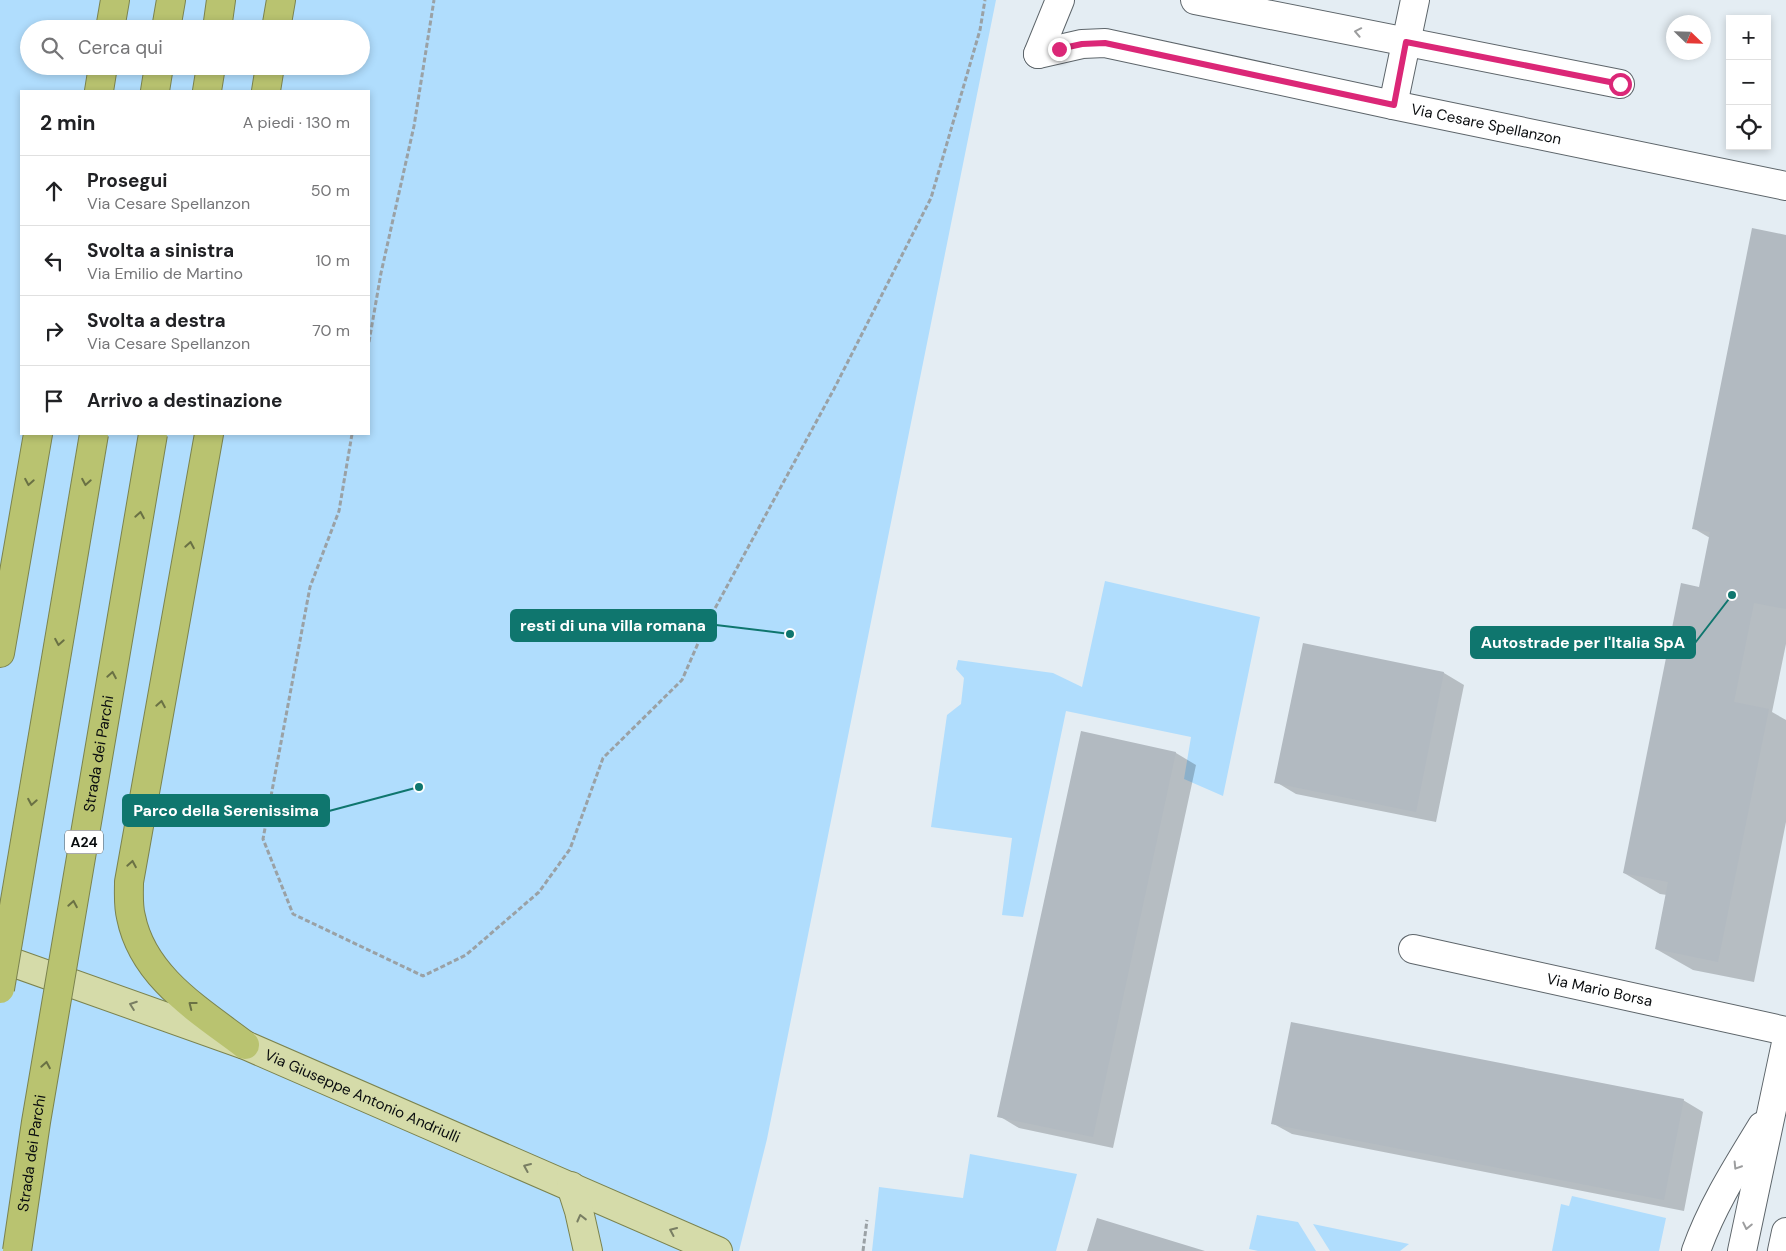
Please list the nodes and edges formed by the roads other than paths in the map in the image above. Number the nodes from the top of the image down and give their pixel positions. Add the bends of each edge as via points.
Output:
1 (115, 0) edge
2 (171, 0) edge
3 (221, 0) edge
4 (281, 0) edge
5 (1060, 0) edge
6 (1195, 0) edge
7 (1415, 0) edge
8 (112, 20) edge
9 (168, 20) edge
10 (218, 20) edge
11 (278, 20) edge
12 (1406, 42) junction
13 (102, 75) edge
14 (157, 75) edge
15 (210, 75) edge
16 (269, 75) edge
17 (1620, 84) dead end
18 (99, 90) edge
19 (154, 90) edge
20 (207, 90) edge
21 (266, 90) edge
22 (1394, 105) junction
23 (1786, 186) edge
24 (38, 435) edge
25 (94, 435) edge
26 (153, 435) edge
27 (209, 435) edge
28 (0, 653) edge
29 (1413, 949) dead end
30 (0, 958) edge
31 (0, 989) edge
32 (1786, 1031) edge
33 (1786, 1043) edge
34 (244, 1045) junction
35 (1772, 1110) junction
36 (571, 1186) junction
37 (1786, 1232) edge
38 (17, 1251) edge
39 (588, 1251) edge
40 (718, 1251) edge
41 (1696, 1251) edge
42 (1742, 1251) edge
43 (1782, 1251) edge

1 - 8 highway
2 - 9 highway
3 - 10 highway
4 - 11 highway
5 - 22 street, Via Cesare Spellanzon via 1038,54 1082,44 1105,43
12 -> 6 street
7 - 12 street
12 - 17 street
12 - 22 street
13 - 18 highway
14 - 19 highway
15 - 20 highway
16 - 21 highway
22 - 23 street, Via Cesare Spellanzon
24 -> 28 highway
25 -> 31 highway, bridge
38 -> 26 highway, Strada dei Parchi / A24, bridge
34 -> 27 highway via 185,999 151,965 141,948 130,915 129,882
29 - 32 street, Via Mario Borsa
34 -> 30 main road, Via Giuseppe Antonio Andriulli
33 - 35 street
36 -> 34 main road, Via Giuseppe Antonio Andriulli
35 -> 41 street via 1724,1187
35 -> 42 street
39 -> 36 main road via 580,1210
40 -> 36 main road, Via Giuseppe Antonio Andriulli
37 - 43 street

